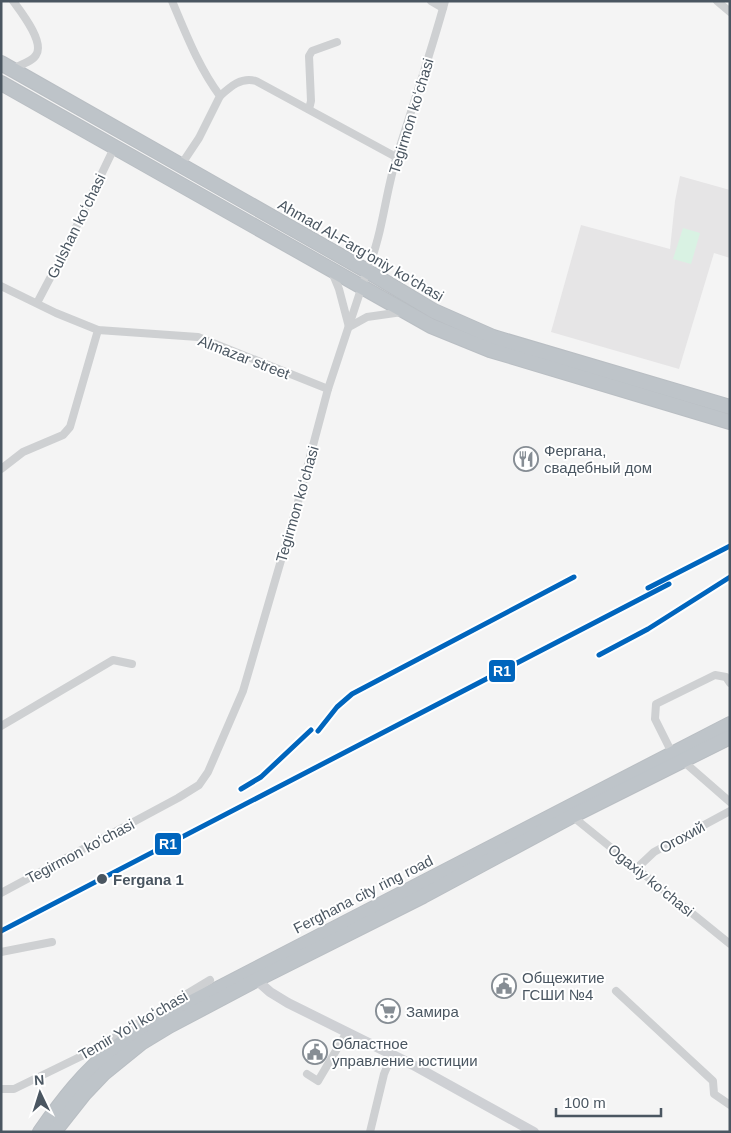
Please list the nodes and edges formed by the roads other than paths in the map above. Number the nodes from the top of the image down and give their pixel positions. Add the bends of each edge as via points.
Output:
1 (13, 1) edge
2 (172, 1) edge
3 (432, 1) edge
4 (717, 1) edge
5 (444, 5) edge
6 (730, 12) edge
7 (337, 42) dead end
8 (7, 66) edge
9 (1, 83) edge
10 (220, 96) junction
11 (309, 109) junction
12 (114, 148) junction
13 (396, 157) junction
14 (181, 165) junction
15 (332, 271) junction
16 (367, 271) junction
17 (1, 286) edge
18 (362, 288) junction
19 (37, 303) junction
20 (404, 312) junction
21 (349, 327) junction
22 (98, 330) junction
23 (328, 388) junction
24 (730, 407) edge
25 (730, 422) edge
26 (1, 469) edge
27 (132, 664) dead end
28 (730, 683) edge
29 (730, 724) edge
30 (1, 726) edge
31 (730, 737) edge
32 (677, 757) junction
33 (730, 802) edge
34 (730, 811) edge
35 (572, 816) junction
36 (637, 868) junction
37 (1, 894) edge
38 (52, 942) dead end
39 (730, 944) edge
40 (1, 952) edge
41 (252, 976) junction
42 (210, 980) dead end
43 (616, 991) dead end
44 (347, 1032) junction
45 (392, 1055) junction
46 (307, 1074) dead end
47 (1, 1089) edge
48 (730, 1105) edge
49 (40, 1132) edge
50 (54, 1132) edge
51 (370, 1132) edge
52 (534, 1132) edge

1 - 8 street via 34,32 38,48 32,59
2 - 10 street via 192,49
3 - 5 street
4 - 6 street
5 - 13 street, Tegirmon koʻchasi
7 - 11 street via 312,51 309,56
8 - 14 highway, Ahmad Al-Farg'oniy ko'chasi
9 - 12 highway, Ahmad Al-Farg'oniy ko'chasi
10 - 11 street via 231,86 250,79
10 - 14 street
11 - 13 street
12 - 15 highway, Ahmad Al-Farg'oniy ko'chasi
12 - 19 street, Gulshan koʻchasi
13 - 16 street, Tegirmon koʻchasi
14 - 16 highway, Ahmad Al-Farg'oniy ko'chasi
15 - 18 highway, Ahmad Al-Farg'oniy ko'chasi
15 - 21 street
16 - 18 street, Tegirmon koʻchasi
16 - 24 highway, Ahmad Al-Farg'oniy ko'chasi via 434,311 493,337
17 - 19 street, Almazar street
18 - 20 highway, Ahmad Al-Farg'oniy ko'chasi
18 - 21 street, Tegirmon koʻchasi
19 - 22 street, Almazar street
20 - 21 street via 367,317
20 - 25 highway, Ahmad Al-Farg'oniy ko'chasi via 490,350
21 - 23 street, Tegirmon koʻchasi
22 - 23 street, Almazar street via 198,337
22 - 26 street via 70,427 63,435 23,452
23 - 37 street, Tegirmon koʻchasi via 245,683 208,772 199,785 178,798
27 - 30 street via 113,660
28 - 32 street via 726,677 716,675 656,704 655,719
29 - 32 highway, Ferghana city ring road
31 - 32 highway, Ferghana city ring road
32 - 33 street
32 - 35 highway, Ferghana city ring road
32 - 41 highway, Ferghana city ring road
34 - 36 street, Огохий via 654,852
35 - 36 street, Ogaxiy koʻchasi
35 - 41 highway, Ferghana city ring road via 423,896
36 - 39 street, Ogaxiy koʻchasi
38 - 40 street
41 - 44 street via 288,1003
41 - 49 highway, Ferghana city ring road via 164,1016 113,1049 77,1084
41 - 50 highway, Ferghana city ring road via 141,1043 104,1072
42 - 47 street, Temir Yoʻl koʻchasi via 92,1051 14,1089
43 - 48 street via 713,1081 714,1094
44 - 45 street
44 - 46 street via 318,1082
45 - 51 street
45 - 52 street

